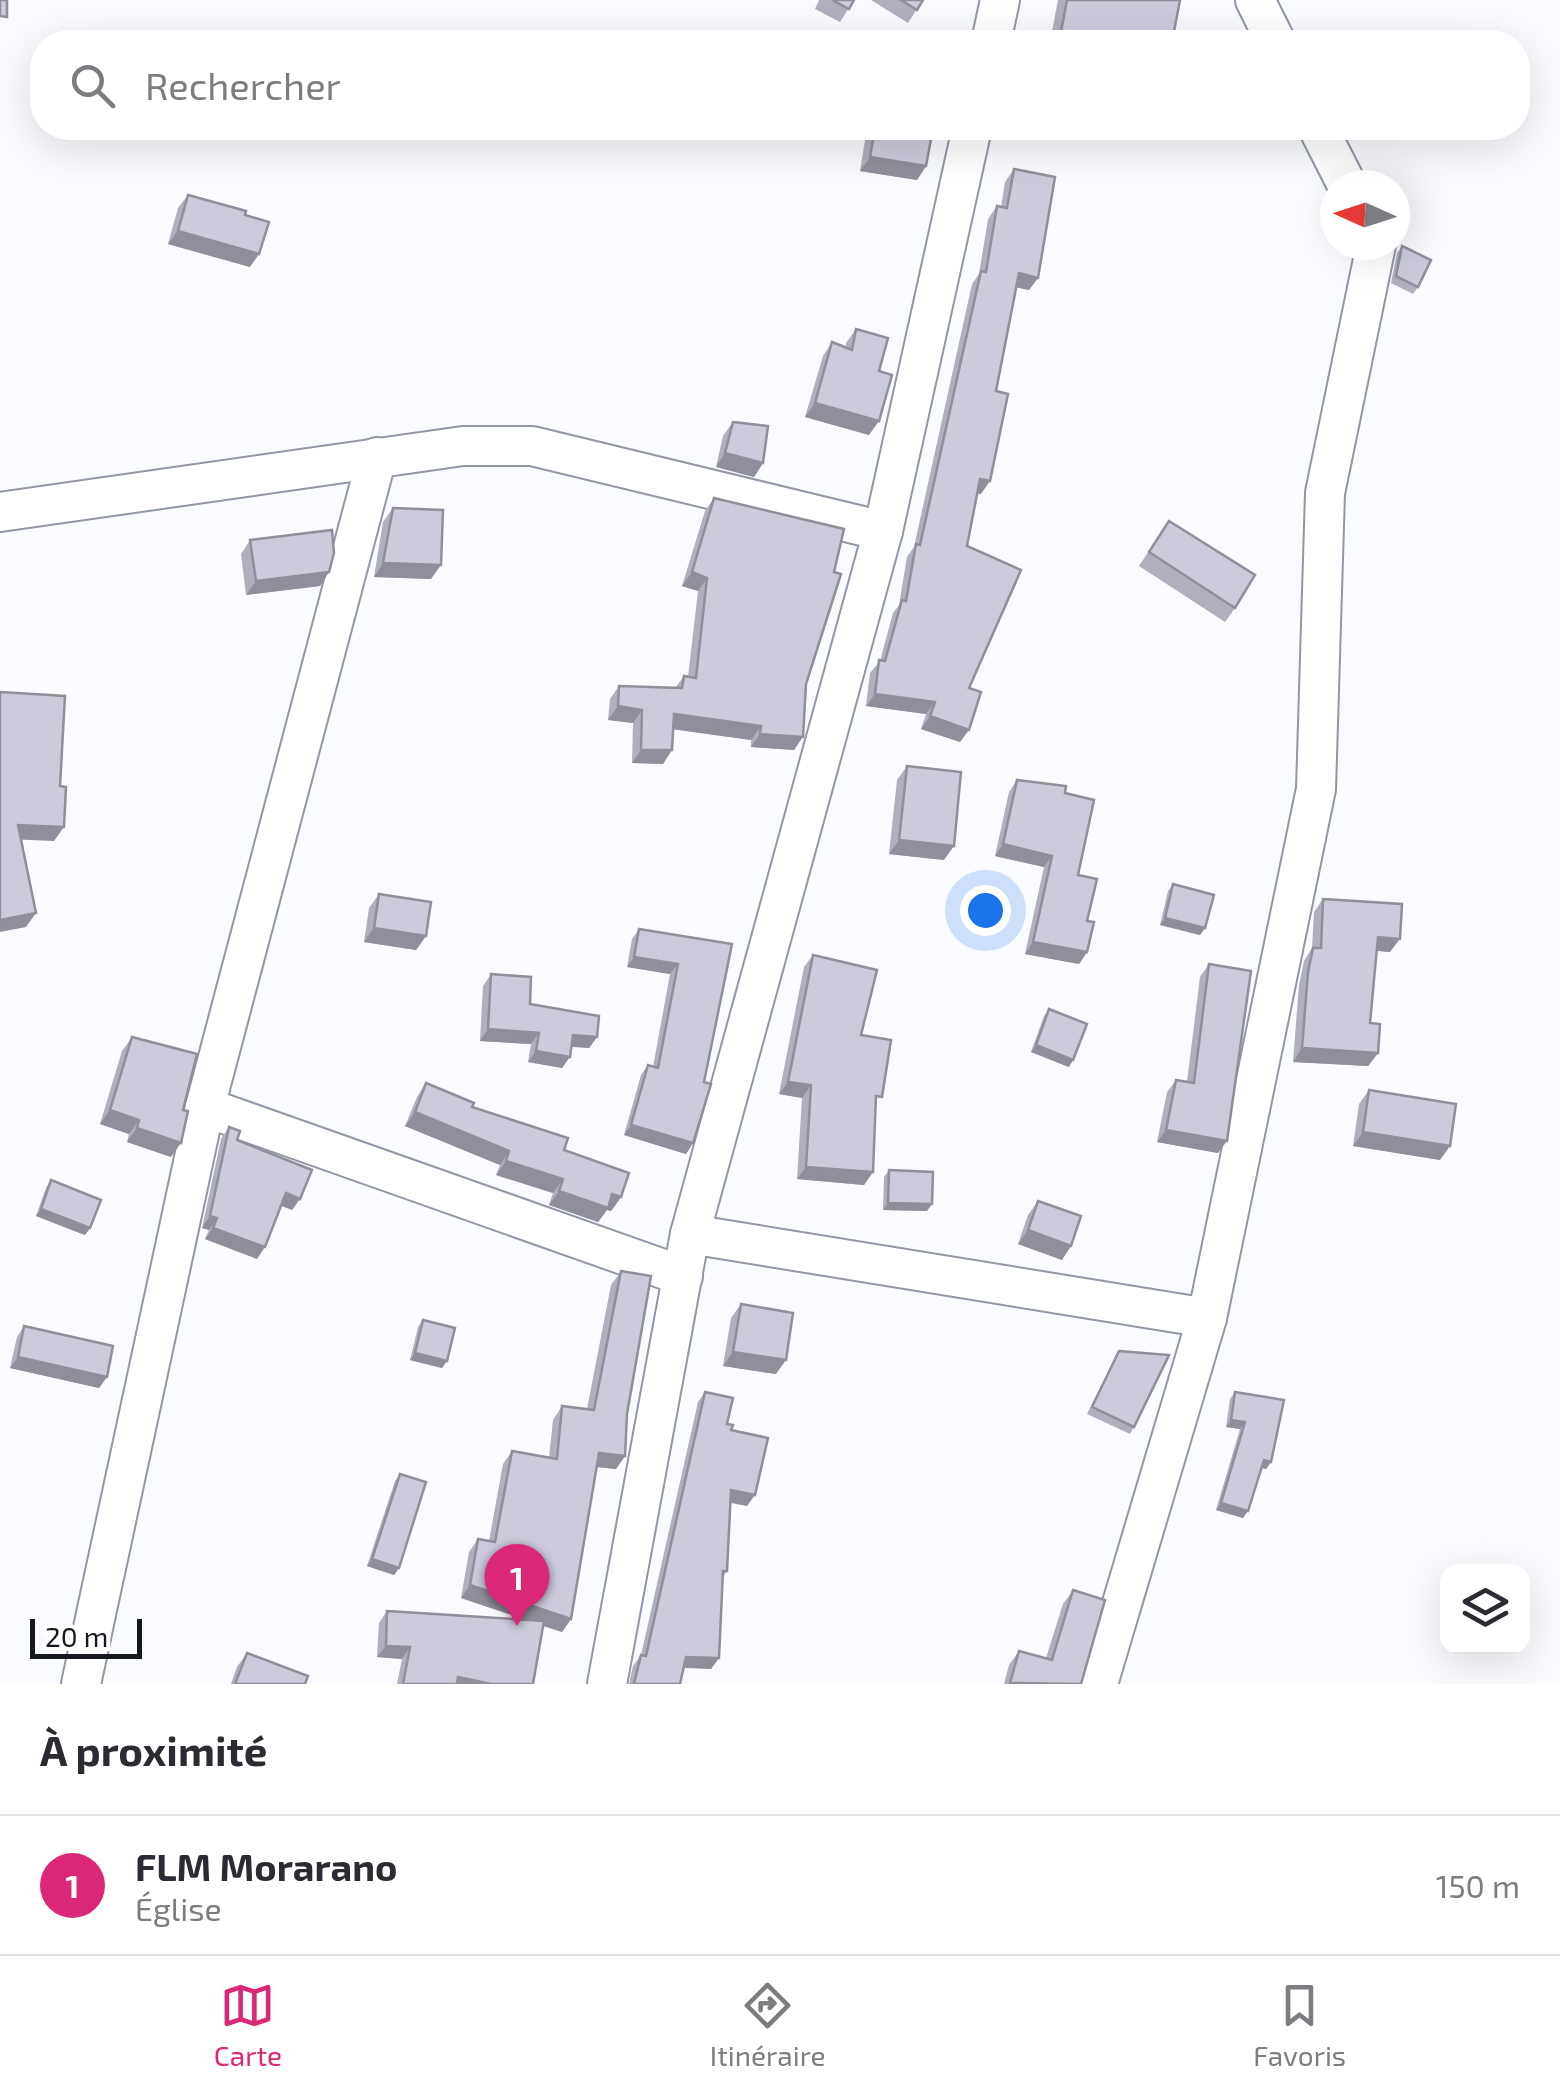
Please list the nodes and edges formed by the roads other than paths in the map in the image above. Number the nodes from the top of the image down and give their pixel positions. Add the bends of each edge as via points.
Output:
1 (1000, 0) edge
2 (1255, 0) edge
3 (994, 30) edge
4 (1270, 30) edge
5 (969, 140) edge
6 (1324, 140) edge
7 (1339, 170) edge
8 (1373, 260) edge
9 (378, 457) junction
10 (0, 512) edge
11 (883, 531) junction
12 (205, 1107) junction
13 (690, 1234) junction
14 (683, 1276) junction
15 (1207, 1318) junction
16 (81, 1684) edge
17 (607, 1684) edge
18 (1098, 1684) edge

1 - 3 street
2 - 4 street
5 - 11 street
6 - 7 street
8 - 15 street via 1325,493 1316,789
9 - 10 street
9 - 11 street via 532,446
9 - 12 street
11 - 13 street
12 - 14 street
12 - 16 street
13 - 14 street
13 - 15 street
14 - 17 street
15 - 18 street

